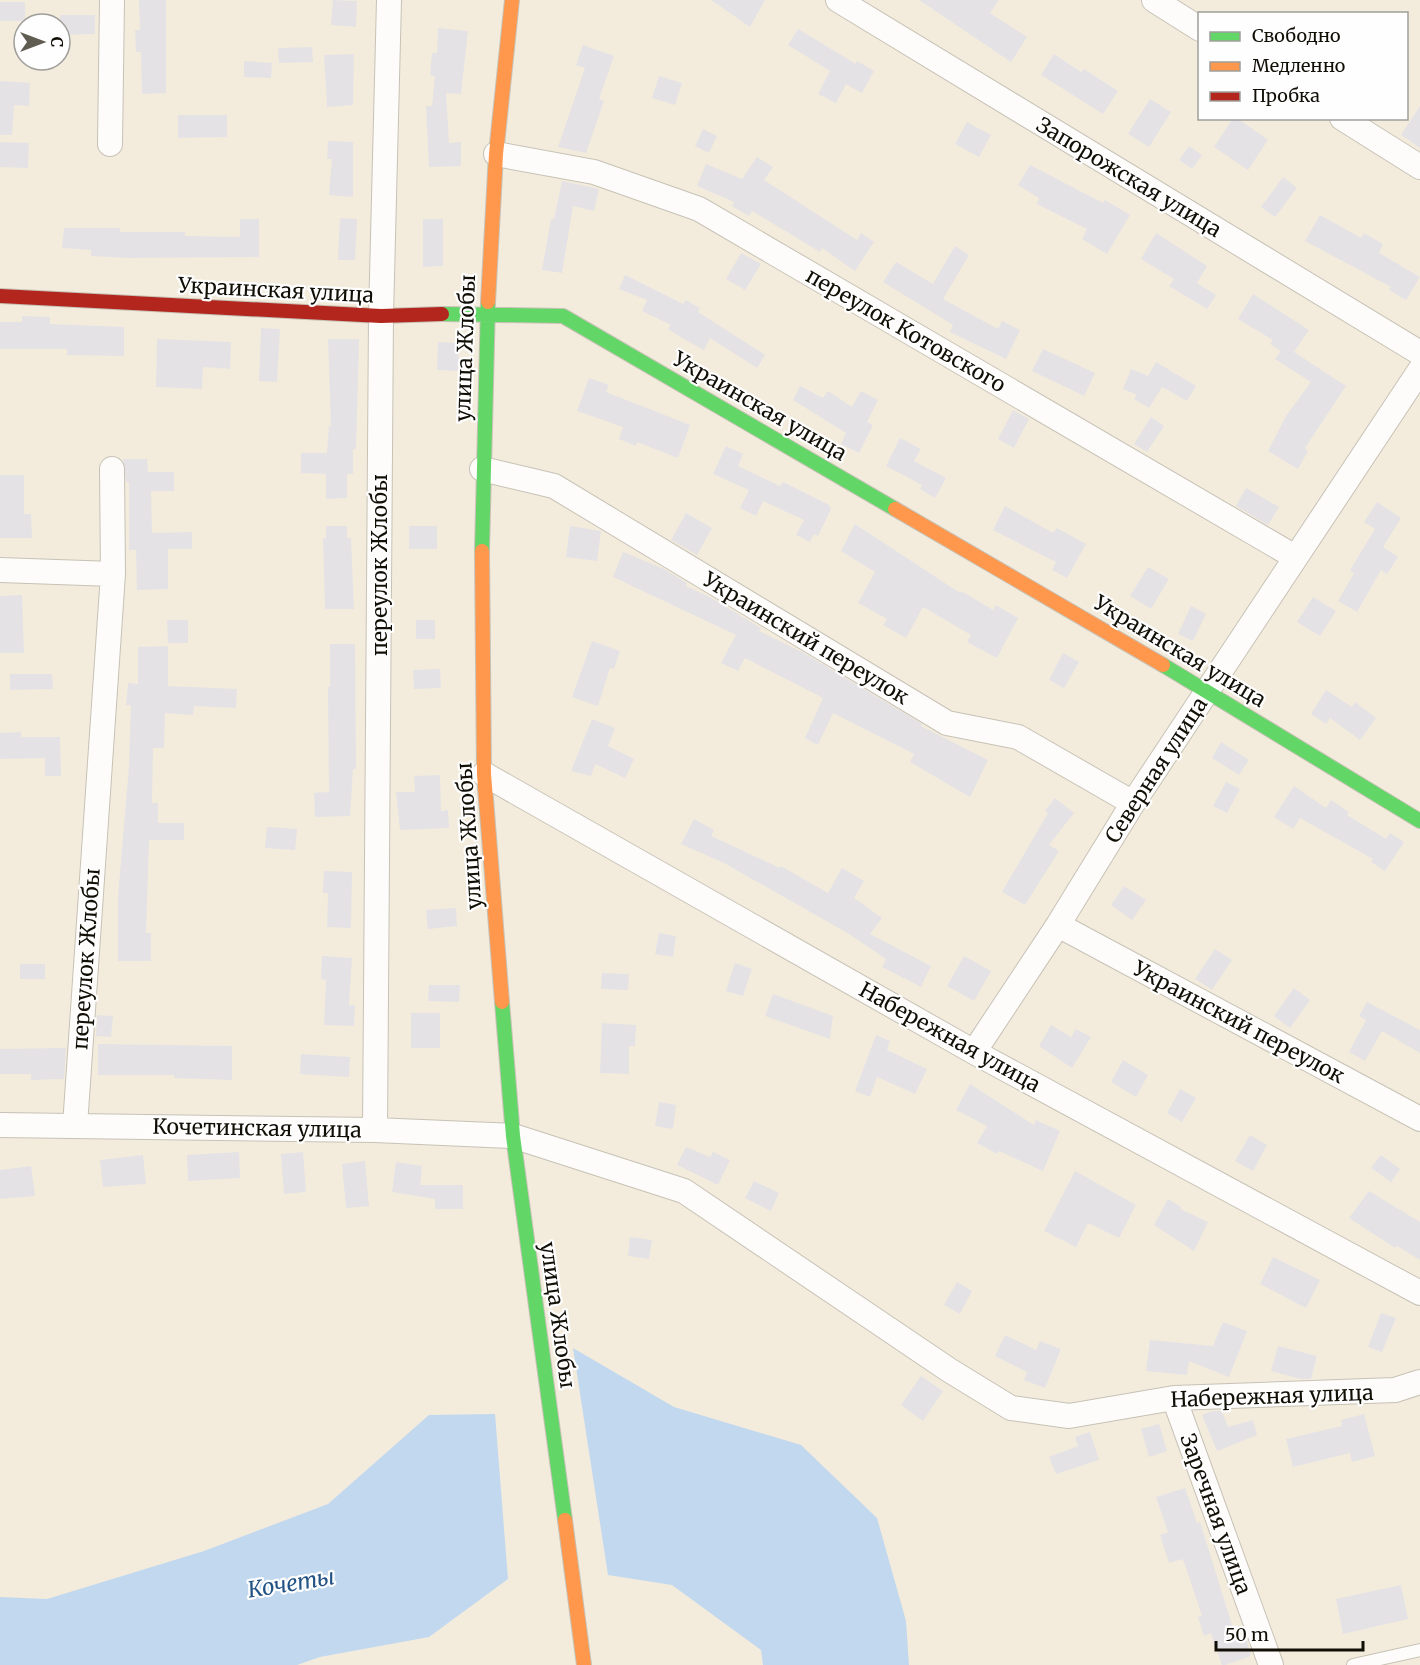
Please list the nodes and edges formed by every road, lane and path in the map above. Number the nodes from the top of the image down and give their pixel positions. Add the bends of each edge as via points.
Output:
1 (112, 0) edge
2 (389, 0) edge
3 (512, 0) edge
4 (838, 0) edge
5 (1154, 0) edge
6 (1198, 28) edge
7 (1345, 120) edge
8 (110, 144) dead end
9 (496, 154) junction
10 (1420, 167) edge
11 (0, 296) edge
12 (487, 313) junction
13 (381, 316) junction
14 (1420, 353) edge
15 (1420, 370) edge
16 (482, 469) junction
17 (112, 470) dead end
18 (1295, 557) junction
19 (0, 570) edge
20 (113, 574) junction
21 (1208, 691) junction
22 (484, 774) junction
23 (1133, 803) junction
24 (1420, 821) edge
25 (1058, 926) junction
26 (974, 1052) junction
27 (1420, 1119) edge
28 (0, 1125) edge
29 (75, 1126) junction
30 (375, 1130) junction
31 (513, 1136) junction
32 (1420, 1293) edge
33 (1420, 1382) edge
34 (1174, 1398) junction
35 (1420, 1650) edge
36 (584, 1665) edge
37 (1271, 1665) edge
38 (1353, 1665) edge

1 - 8 street
2 - 13 street, переулок Жлобы
3 - 9 street, улица Жлобы
4 - 14 street, Запорожская улица
5 - 6 street
7 - 10 street
9 - 12 street, улица Жлобы
9 - 18 street, переулок Котовского via 594,172 699,209
11 - 13 street, Украинская улица
12 - 13 street, Украинская улица
12 - 16 street, улица Жлобы
12 - 21 street, Украинская улица via 563,316
13 - 30 street, переулок Жлобы
15 - 18 street, Северная улица
16 - 22 street, улица Жлобы
16 - 23 street, Украинский переулок via 554,486 947,723 1018,737
17 - 20 street, переулок Жлобы
18 - 21 street, Северная улица
19 - 20 street
20 - 29 street, переулок Жлобы
21 - 23 street, Северная улица
21 - 24 street, Украинская улица
22 - 26 street, Набережная улица
22 - 31 street, улица Жлобы
23 - 25 street, Северная улица
25 - 26 street, Северная улица
25 - 27 street, Украинский переулок
26 - 32 street, Набережная улица
28 - 29 street, Кочетинская улица
29 - 30 street, Кочетинская улица
30 - 31 street, Кочетинская улица
31 - 34 street, Набережная улица via 684,1191 1011,1408 1069,1416
31 - 36 street, улица Жлобы
33 - 34 street, Набережная улица via 1395,1390
34 - 37 street, Заречная улица
35 - 38 lane

